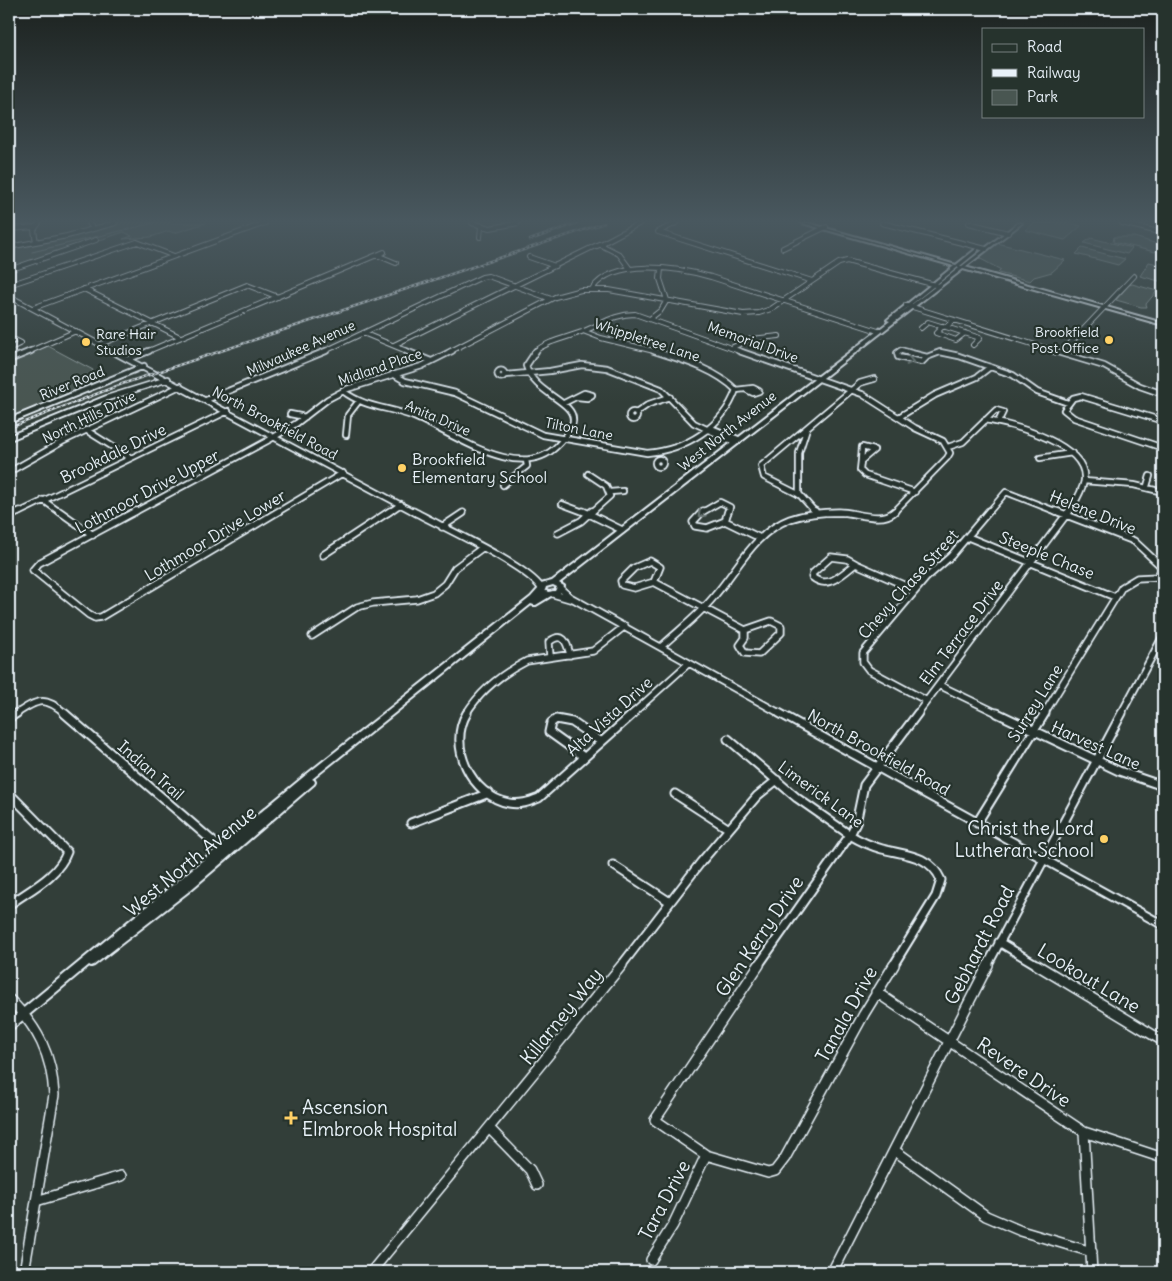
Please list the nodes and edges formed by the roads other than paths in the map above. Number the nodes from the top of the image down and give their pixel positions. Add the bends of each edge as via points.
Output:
1 (101, 283) edge
2 (312, 283) edge
3 (471, 283) edge
4 (505, 283) edge
5 (521, 283) edge
6 (596, 283) edge
7 (661, 283) edge
8 (725, 283) edge
9 (809, 283) edge
10 (928, 283) edge
11 (942, 283) edge
12 (1023, 283) edge
13 (1127, 283) edge
14 (933, 284) junction
15 (514, 286) junction
16 (939, 286) junction
17 (84, 289) junction
18 (592, 289) junction
19 (9, 296) edge
20 (278, 297) junction
21 (551, 299) junction
22 (667, 300) junction
23 (783, 301) junction
24 (906, 306) junction
25 (1105, 306) junction
26 (913, 307) junction
27 (33, 308) junction
28 (651, 318) junction
29 (954, 320) junction
30 (1163, 322) edge
31 (152, 324) junction
32 (969, 325) junction
33 (944, 327) junction
34 (921, 328) dead end
35 (879, 330) junction
36 (76, 331) junction
37 (583, 331) junction
38 (364, 333) junction
39 (962, 333) junction
40 (779, 336) dead end
41 (180, 337) junction
42 (9, 342) edge
43 (101, 344) junction
44 (973, 345) dead end
45 (394, 346) junction
46 (733, 347) junction
47 (9, 349) edge
48 (1061, 353) junction
49 (20, 356) junction
50 (927, 357) junction
51 (129, 358) junction
52 (9, 360) edge
53 (431, 361) junction
54 (144, 366) junction
55 (990, 367) junction
56 (393, 374) junction
57 (527, 374) junction
58 (506, 375) dead end
59 (818, 378) junction
60 (874, 378) dead end
61 (168, 379) junction
62 (180, 386) junction
63 (736, 390) junction
64 (747, 390) dead end
65 (851, 390) junction
66 (343, 391) junction
67 (1163, 394) edge
68 (577, 397) dead end
69 (670, 397) junction
70 (206, 400) junction
71 (358, 402) junction
72 (564, 403) junction
73 (1068, 403) junction
74 (228, 411) junction
75 (290, 414) dead end
76 (636, 414) dead end
77 (305, 417) junction
78 (899, 417) junction
79 (985, 420) junction
80 (9, 421) edge
81 (1163, 421) edge
82 (998, 422) junction
83 (808, 426) junction
84 (706, 429) junction
85 (86, 430) junction
86 (346, 435) dead end
87 (275, 436) junction
88 (9, 438) edge
89 (563, 440) junction
90 (736, 440) junction
91 (948, 447) junction
92 (1163, 448) edge
93 (656, 453) junction
94 (1072, 453) junction
95 (129, 457) junction
96 (1040, 458) dead end
97 (526, 460) junction
98 (659, 460) dead end
99 (861, 462) dead end
100 (9, 472) edge
101 (343, 473) junction
102 (588, 474) dead end
103 (1150, 476) dead end
104 (1084, 481) junction
105 (503, 485) dead end
106 (1146, 486) junction
107 (623, 491) dead end
108 (610, 492) junction
109 (914, 492) junction
110 (1006, 492) joint
111 (1163, 492) edge
112 (799, 495) junction
113 (43, 500) junction
114 (401, 504) junction
115 (562, 504) dead end
116 (463, 513) dead end
117 (816, 513) junction
118 (590, 514) junction
119 (1067, 515) junction
120 (9, 517) edge
121 (725, 521) junction
122 (442, 526) junction
123 (622, 530) junction
124 (558, 534) dead end
125 (93, 535) junction
126 (968, 537) junction
127 (760, 538) junction
128 (482, 548) junction
129 (591, 554) junction
130 (323, 555) dead end
131 (1031, 563) junction
132 (856, 564) junction
133 (1163, 568) edge
134 (33, 570) joint
135 (528, 574) junction
136 (1160, 577) edge
137 (654, 582) junction
138 (552, 583) junction
139 (561, 588) junction
140 (541, 589) junction
141 (915, 590) junction
142 (551, 594) junction
143 (1115, 597) junction
144 (582, 603) junction
145 (704, 608) junction
146 (502, 623) junction
147 (625, 626) junction
148 (745, 630) junction
149 (312, 636) dead end
150 (1163, 636) edge
151 (661, 647) junction
152 (570, 655) junction
153 (550, 657) junction
154 (689, 662) junction
155 (939, 685) junction
156 (926, 700) junction
157 (9, 718) edge
158 (1034, 732) junction
159 (728, 739) dead end
160 (600, 741) junction
161 (584, 757) junction
162 (1095, 759) junction
163 (878, 768) junction
164 (777, 780) junction
165 (1163, 786) edge
166 (9, 793) edge
167 (489, 793) junction
168 (675, 794) dead end
169 (977, 823) junction
170 (411, 824) dead end
171 (729, 829) junction
172 (850, 835) junction
173 (225, 851) junction
174 (1042, 858) junction
175 (614, 865) dead end
176 (934, 867) joint
177 (670, 902) junction
178 (9, 905) edge
179 (1163, 926) edge
180 (999, 942) junction
181 (876, 992) junction
182 (9, 999) edge
183 (22, 1014) junction
184 (9, 1026) edge
185 (1163, 1041) edge
186 (948, 1042) junction
187 (490, 1129) junction
188 (1084, 1132) junction
189 (894, 1150) junction
190 (706, 1155) junction
191 (1163, 1158) edge
192 (121, 1176) dead end
193 (537, 1184) dead end
194 (36, 1201) junction
195 (1092, 1252) junction
196 (651, 1260) dead end
197 (24, 1272) edge
198 (371, 1272) edge
199 (832, 1272) edge
200 (1092, 1272) edge

1 - 17 street
2 - 20 street
3 - 38 street, Milwaukee Avenue
4 - 15 street, Milwaukee Avenue
5 - 15 street
6 - 18 street
7 - 22 street
8 - 23 street
9 - 23 street
10 - 14 street
11 - 16 main road, West North Avenue
12 - 25 main road
13 - 25 street
14 - 16 street
14 - 24 main road, West North Avenue
15 - 21 street
15 - 45 street
16 - 26 main road, West North Avenue
17 - 27 street
17 - 31 street
18 - 21 street, Midland Place via 572,291
18 - 22 street
19 - 27 street, North Brookfield Road
20 - 31 street via 249,285
20 - 41 street
21 - 53 street, Midland Place
22 - 23 street via 749,314 764,312
22 - 28 street via 662,310
23 - 35 street
24 - 26 street
24 - 35 main road, West North Avenue
25 - 30 main road
25 - 48 street
26 - 29 street
26 - 35 main road, West North Avenue
27 - 36 street, North Brookfield Road
28 - 37 street, Memorial Drive via 623,313 610,316
28 - 46 street, Memorial Drive
29 - 32 street
29 - 33 street
31 - 41 street
31 - 43 street
32 - 39 street
32 - 48 street
33 - 34 street via 928,322
33 - 39 street
33 - 39 street via 935,333 956,340
35 - 59 main road, West North Avenue
36 - 43 street, North Brookfield Road
36 - 49 street
37 - 57 street via 534,351 527,363
37 - 63 street, Whippletree Lane via 638,346 718,376 728,380
38 - 45 street
38 - 70 street, Milwaukee Avenue
39 - 44 street via 980,338
40 - 46 street via 751,338
41 - 51 street
42 - 47 street via 21,343
43 - 51 street, North Brookfield Road
45 - 53 street
46 - 59 street, Memorial Drive
47 - 49 street
48 - 67 street via 1113,370 1136,384
49 - 52 street
50 -> 50 street via 905,350 897,353 900,358 915,363
50 - 55 street via 935,352 945,352
51 - 54 street, North Brookfield Road
53 - 56 street, Midland Place
54 - 61 street, North Brookfield Road
54 - 80 street, River Road
55 - 73 street
55 - 78 street via 977,379 941,392 913,412
56 - 66 street, Midland Place
56 - 89 street, Tilton Lane via 405,381 454,393 535,432
57 - 58 street
57 - 69 street via 582,365 598,366 650,384
57 - 72 street via 536,386
59 - 65 street, Memorial Drive
59 - 90 main road, West North Avenue
60 - 65 street
61 - 62 street, North Brookfield Road
61 - 88 street via 102,400
62 - 70 street, North Brookfield Road
62 - 85 street, North Hills Drive
63 - 64 street
63 - 84 street via 728,411
65 - 78 street
65 - 83 street
66 - 71 street, Anita Drive
66 - 77 street, Midland Place
68 - 72 street
69 - 76 street via 649,404
69 - 84 street via 687,417
70 - 74 street, North Brookfield Road
71 - 86 street via 348,415
71 - 97 street, Anita Drive via 413,416 501,458
72 - 89 street via 571,410 573,419
73 - 81 street via 1076,397 1087,397
73 - 92 street via 1064,410 1070,416
74 - 87 street, North Brookfield Road
74 - 95 street, Brookdale Drive
75 - 77 street
77 - 87 street, Midland Place
78 - 91 street
79 - 82 street
79 - 82 street via 998,410 1003,413
79 - 91 street via 963,442
82 - 94 street via 1057,443
83 - 112 street via 799,453
83 - 112 street via 760,468 768,480
84 - 90 street
84 - 93 street, Tilton Lane via 682,445
85 - 95 street
85 - 100 street, North Hills Drive
87 - 101 street, North Brookfield Road
87 - 125 street, Lothmoor Drive Upper
89 - 93 street, Tilton Lane
89 - 97 street, Anita Drive via 546,454
90 - 123 main road, West North Avenue
91 - 109 street via 950,453 947,458
93 - 98 street
94 - 96 street
94 - 104 street via 1081,464
95 - 113 street, Brookdale Drive
97 - 105 street via 526,468
99 - 109 street via 860,470 865,475
101 - 114 street, North Brookfield Road
101 - 134 street, Lothmoor Drive Lower via 99,618 89,615
102 - 108 street
103 - 106 street
104 - 106 street
104 - 119 street, Elm Terrace Drive
106 - 111 street
107 - 108 street
108 - 118 street via 608,500
109 - 117 street via 886,516
110 - 119 street, Helene Drive
110 - 126 street, Chevy Chase Street
112 - 117 street
113 - 120 street, Brookdale Drive
113 - 125 street
114 - 122 street, North Brookfield Road
114 - 130 street
115 - 118 street
116 - 122 street
117 - 127 street via 776,525
118 - 123 street
118 - 124 street
119 - 131 street, Elm Terrace Drive
119 - 133 street, Helene Drive via 1134,541
121 -> 121 street via 730,507 720,502 693,522 697,527 707,528
121 - 127 street
122 - 128 street, North Brookfield Road
123 - 129 main road, West North Avenue
125 - 134 street, Lothmoor Drive Upper via 39,563
126 - 131 street, Steeple Chase
126 - 141 street, Chevy Chase Street
127 - 145 street
128 - 135 street, North Brookfield Road
128 - 149 street via 455,568 445,584 434,593 416,599 357,607
129 - 138 main road, West North Avenue
129 - 139 main road, West North Avenue
131 - 143 street, Steeple Chase
131 - 155 street, Elm Terrace Drive
132 - 132 street via 831,557 819,565 812,577 827,584
132 - 141 street
133 - 136 street
135 - 138 street, North Brookfield Road
135 - 140 street, North Brookfield Road via 540,583
136 - 143 street, Surrey Lane via 1131,579
137 - 137 street via 660,567 650,561 640,563 621,581 629,588
137 - 145 street
138 - 139 main road
138 - 140 main road, West North Avenue
139 - 142 main road, West North Avenue
139 - 144 street, North Brookfield Road
140 - 142 main road
140 - 146 main road, West North Avenue
141 - 156 street, Chevy Chase Street via 868,646 862,658 873,673
142 - 144 street, North Brookfield Road
142 - 146 main road, West North Avenue
143 - 158 street, Surrey Lane
144 - 147 street, North Brookfield Road
145 - 148 street
145 - 151 street
146 - 173 main road, West North Avenue
147 - 151 street, North Brookfield Road
147 - 152 street via 597,649
148 - 148 street via 741,648 752,656 762,653 782,631 779,624 768,621
150 - 162 street, Gebhardt Road
151 - 154 street, North Brookfield Road
152 - 153 street
152 - 153 street via 566,640 554,637 549,642
153 - 167 street via 527,661 511,671 471,706 461,724 458,746 461,759
154 - 160 street, Alta Vista Drive
154 - 163 street, North Brookfield Road
155 - 156 street, Elm Terrace Drive
155 - 158 street, Harvest Lane
156 - 163 street, Elm Terrace Drive
157 - 173 street, Indian Trail via 48,700
158 - 162 street, Harvest Lane
158 - 169 street, Surrey Lane
159 - 164 street, Limerick Lane
160 - 161 street, Alta Vista Drive
160 - 161 street via 570,721 554,721 549,732
161 - 167 street, Alta Vista Drive via 529,804 508,805
162 - 165 street, Harvest Lane via 1134,778
162 - 174 street, Gebhardt Road
163 - 169 street, North Brookfield Road
163 - 172 street, Glen Kerry Drive via 860,794 858,821
164 - 171 street, Killarney Way via 757,796
164 - 172 street, Limerick Lane
166 - 178 street via 67,852 62,864
167 - 170 street
168 - 171 street
169 - 174 street, North Brookfield Road
171 - 177 street, Killarney Way
172 - 176 street, Limerick Lane via 880,848 914,856
172 - 190 street, Glen Kerry Drive via 775,938 656,1120
173 - 183 main road, West North Avenue via 151,916
174 - 179 street, North Brookfield Road
174 - 180 street, Gebhardt Road
175 - 177 street
176 - 181 street, Tanala Drive via 940,875 940,888
177 - 187 street, Killarney Way
180 - 185 street, Lookout Lane
180 - 186 street, Gebhardt Road
181 - 186 street, Revere Drive
181 - 190 street, Tanala Drive via 775,1171 768,1172
182 - 183 street
183 - 184 main road, West North Avenue
183 - 194 street via 46,1044 54,1078 54,1096
186 - 188 street, Revere Drive
186 - 189 street, Gebhardt Road
187 - 193 street via 530,1170
187 - 198 street, Killarney Way
188 - 191 street, Revere Drive
188 - 195 street
189 - 195 street via 986,1216 1021,1231
189 - 199 street, Gebhardt Road
190 - 196 street, Tara Drive via 679,1214
192 - 194 street
194 - 197 street
195 - 200 street

